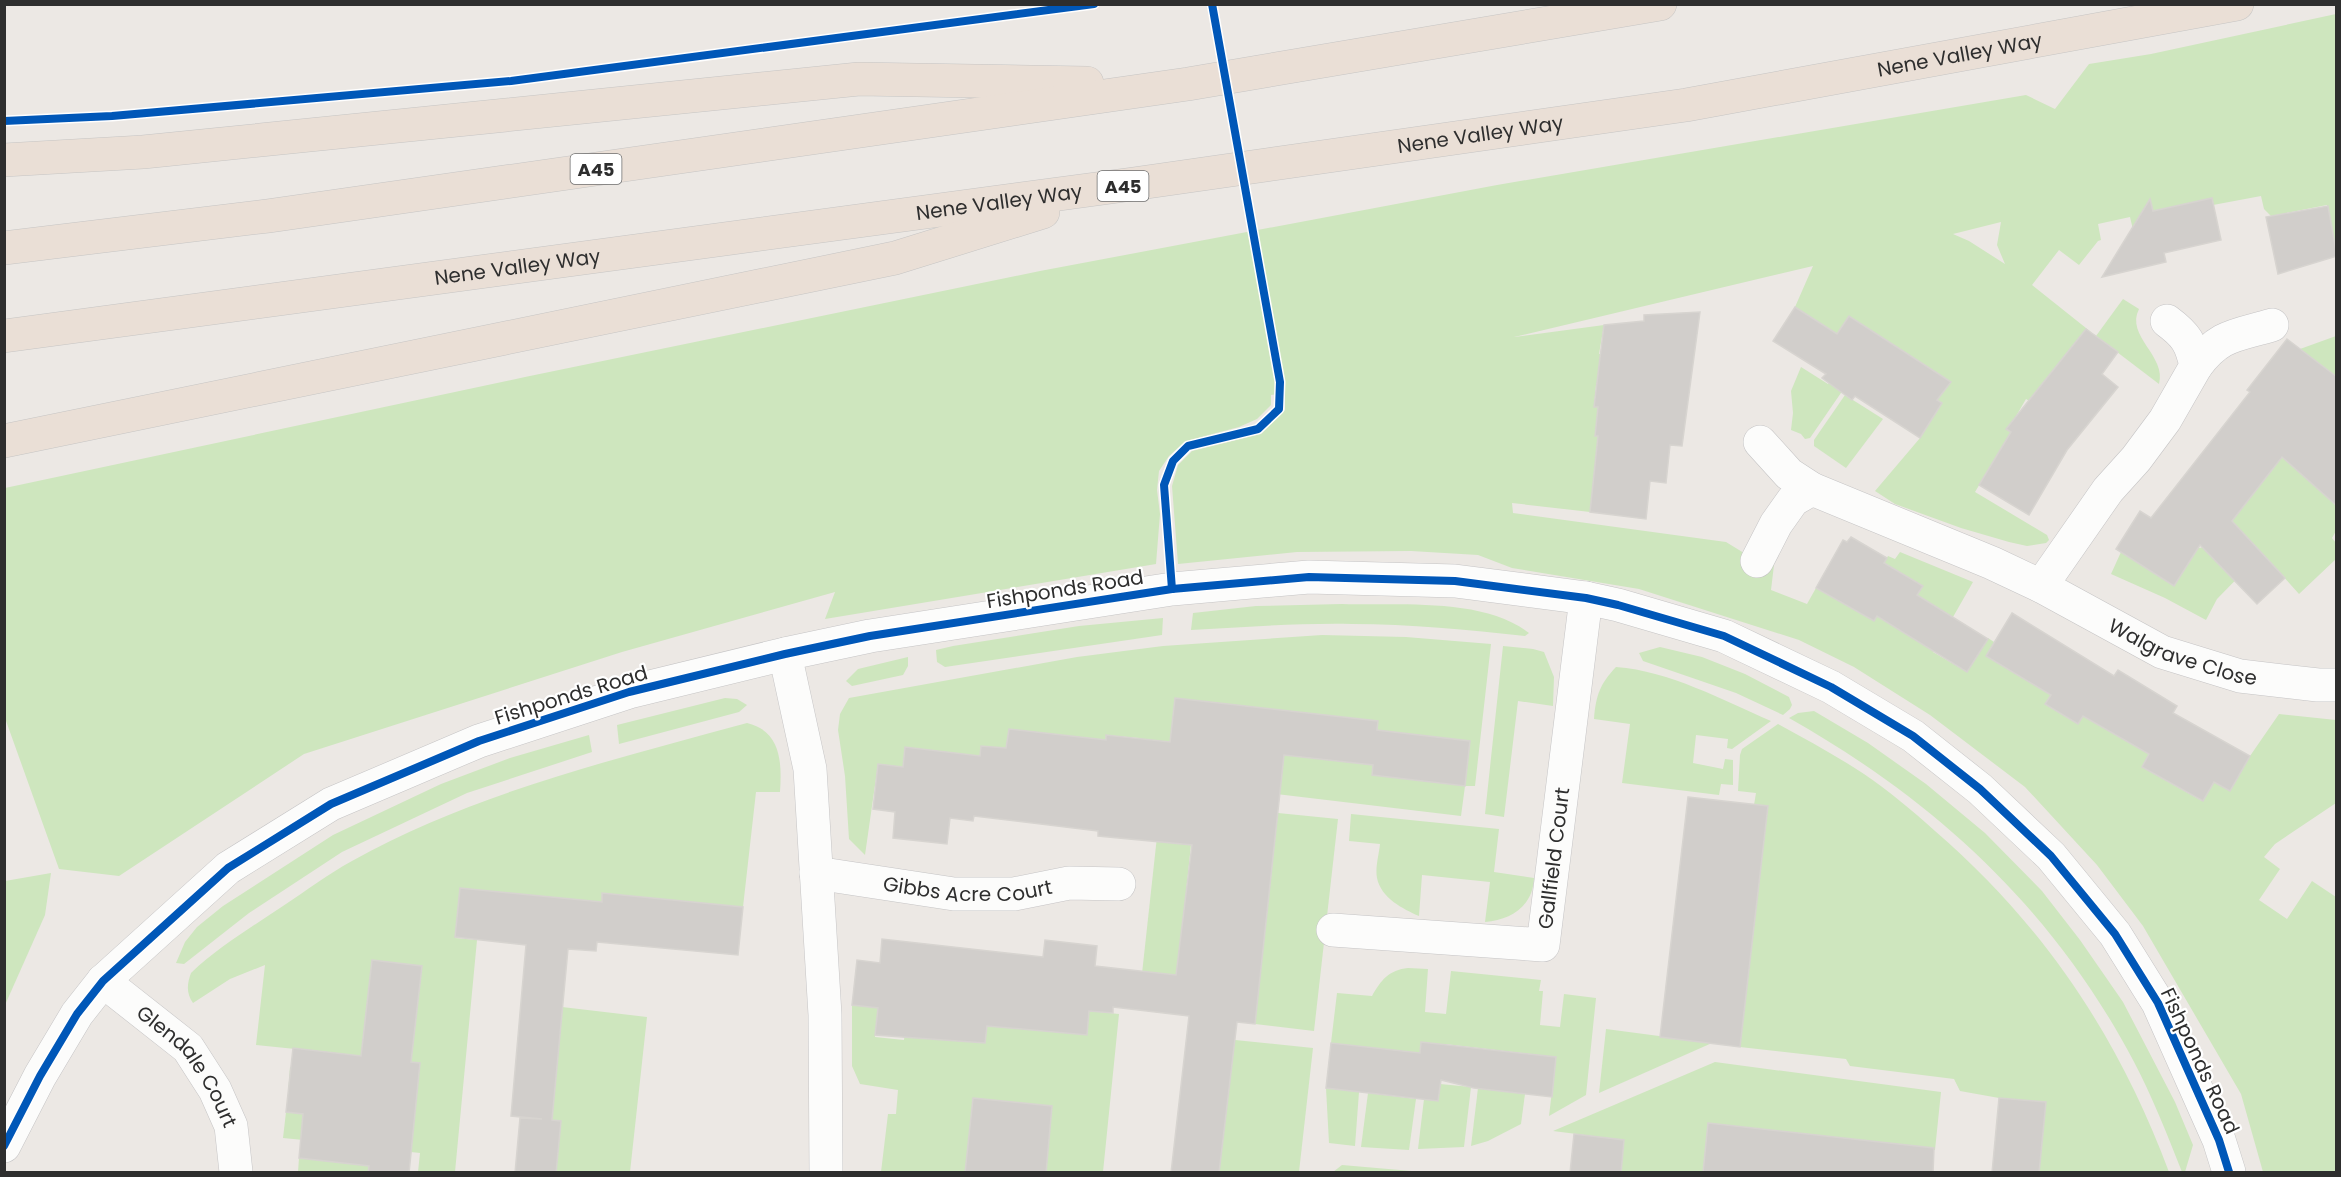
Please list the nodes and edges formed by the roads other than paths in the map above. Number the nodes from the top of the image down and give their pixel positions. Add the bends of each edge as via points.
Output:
1 (1660, 4) edge
2 (2237, 4) edge
3 (1188, 84) junction
4 (4, 160) edge
5 (1133, 184) junction
6 (4, 248) edge
7 (2167, 321) dead end
8 (2272, 325) dead end
9 (4, 336) edge
10 (2196, 366) junction
11 (4, 441) edge
12 (1760, 442) dead end
13 (1812, 489) junction
14 (1757, 561) dead end
15 (2041, 586) junction
16 (1586, 598) junction
17 (785, 654) junction
18 (2337, 685) edge
19 (816, 873) junction
20 (1119, 884) dead end
21 (1333, 930) dead end
22 (103, 981) junction
23 (4, 1146) edge
24 (236, 1173) edge
25 (826, 1173) edge
26 (2229, 1173) edge

1 - 3 highway, A45
2 - 5 highway, Nene Valley Way / A45 via 1686,105
3 - 4 highway via 859,79 143,152
3 - 6 highway, A45 via 268,216
5 - 9 highway, Nene Valley Way / A45
5 - 11 highway via 895,258
7 - 10 street via 2182,332 2192,347
8 - 10 street via 2222,339
10 - 15 street via 2165,420 2108,490
12 - 13 street, Walgrave Close via 1789,474
13 - 14 street via 1793,500
13 - 15 street, Walgrave Close
15 - 18 street, Walgrave Close via 2162,652 2240,676
16 - 17 street, Fishponds Road via 1455,581 1309,577 1161,591 870,636
16 - 21 street, Gallfield Court via 1543,945
16 - 26 street, Fishponds Road via 1724,636 1821,682 1913,736 1980,789 2051,856 2115,934 2158,1003 2219,1140
17 - 19 street via 810,769
17 - 22 street, Fishponds Road via 630,692 490,738 331,804 228,868
19 - 20 street, Gibbs Acre Court via 954,894 1014,894 1069,883
19 - 25 street via 825,1015
22 - 23 street, Fishponds Road via 77,1014
22 - 24 street, Glendale Court via 188,1048 215,1090 231,1126

